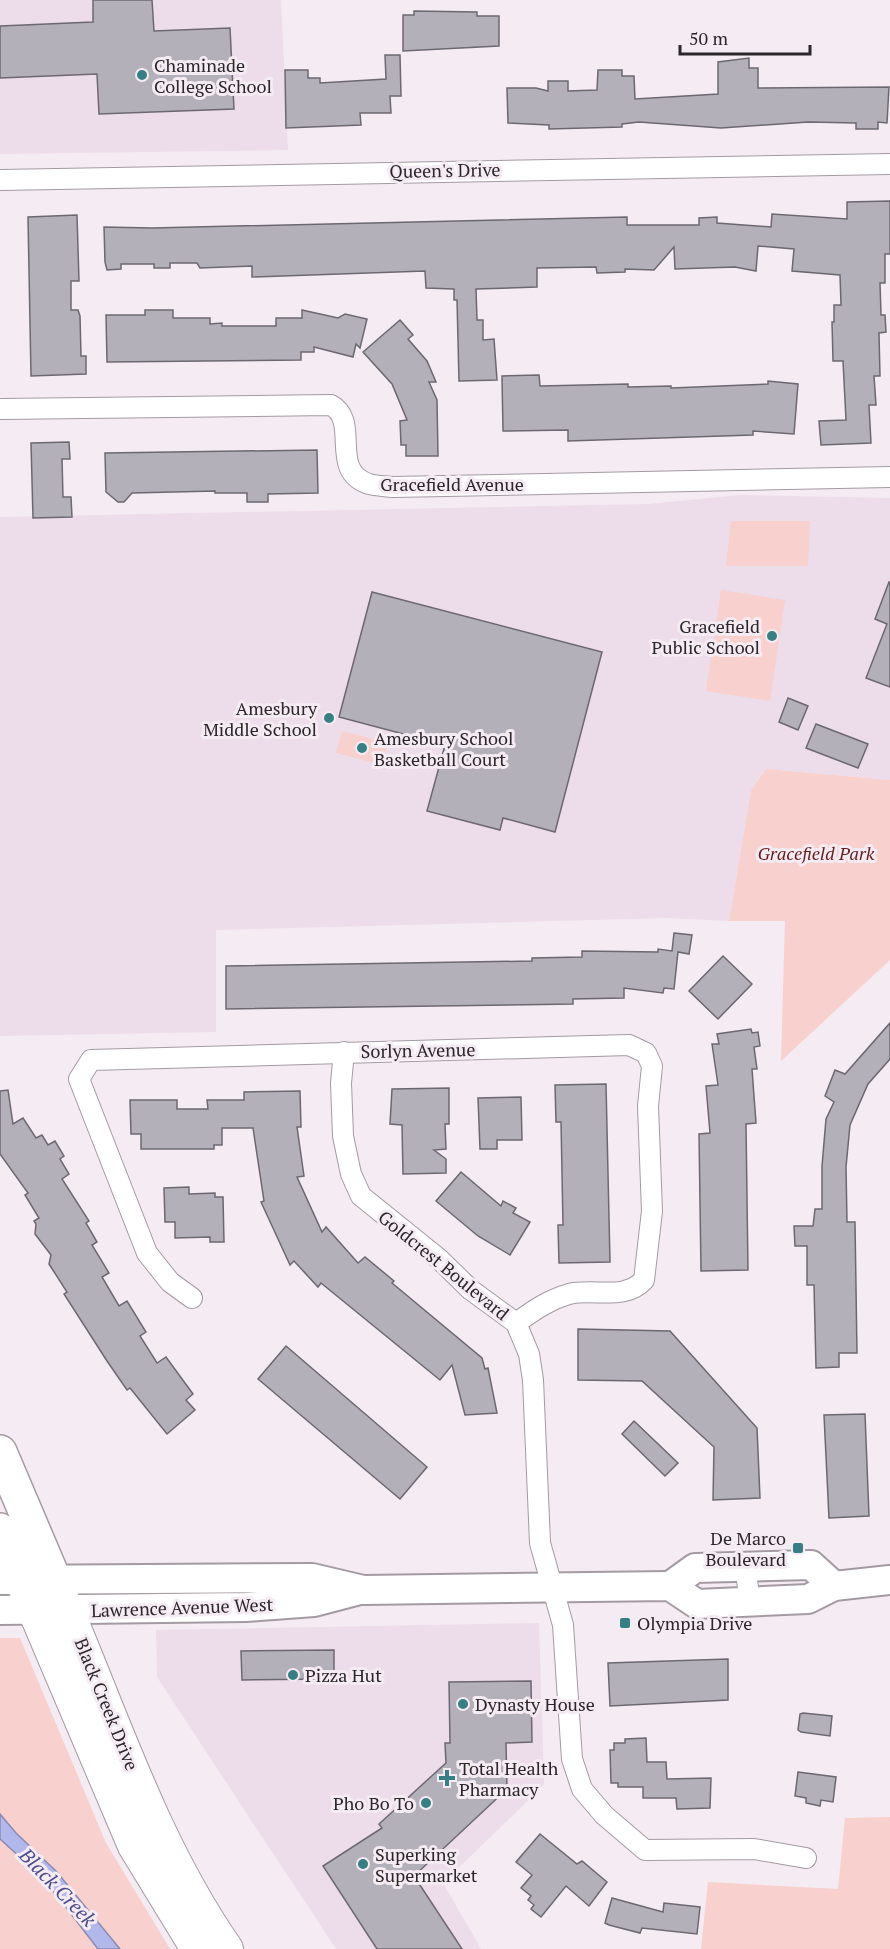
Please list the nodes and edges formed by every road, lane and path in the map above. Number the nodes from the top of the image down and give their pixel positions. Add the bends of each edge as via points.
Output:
1 (890, 164) edge
2 (0, 180) edge
3 (0, 409) edge
4 (890, 477) edge
5 (344, 1052) junction
6 (192, 1298) dead end
7 (516, 1323) junction
8 (0, 1452) edge
9 (0, 1530) edge
10 (745, 1566) junction
11 (54, 1579) junction
12 (11, 1580) edge
13 (890, 1580) edge
14 (670, 1586) junction
15 (834, 1586) junction
16 (553, 1589) junction
17 (363, 1590) junction
18 (750, 1602) junction
19 (0, 1610) edge
20 (34, 1610) junction
21 (68, 1610) junction
22 (806, 1858) dead end
23 (197, 1949) edge
24 (227, 1949) edge

1 - 2 street, Queen's Drive
3 - 4 street, Gracefield Avenue via 331,405 343,419 345,458 356,476 368,484 393,487
5 - 6 street, Sorlyn Avenue via 91,1060 79,1079 147,1252 170,1282
5 - 7 street, Goldcrest Boulevard via 344,1136 351,1174 361,1196
5 - 7 street, Sorlyn Avenue via 629,1045 646,1053 652,1066 648,1106 652,1211 644,1280 627,1291 572,1293 531,1311
7 - 16 street, Goldcrest Boulevard via 529,1354 533,1380 540,1543
8 - 11 highway, Black Creek Drive
9 - 12 highway, Black Creek Drive
10 - 14 main road via 695,1568
10 - 15 main road via 811,1565
10 - 18 street
11 - 12 main road, Lawrence Avenue West
11 - 17 main road, Lawrence Avenue West via 312,1578
11 - 21 main road, Black Creek Drive
12 - 20 main road, Black Creek Drive
13 - 15 main road
14 - 16 main road, Lawrence Avenue West
14 - 18 main road via 697,1604
15 - 18 main road via 808,1599
16 - 17 main road, Lawrence Avenue West
16 - 22 street via 563,1625 572,1759 582,1789 604,1815 645,1850 754,1849
17 - 21 main road, Lawrence Avenue West via 314,1602 246,1607
19 - 20 main road, Lawrence Avenue West
20 - 21 main road, Lawrence Avenue West
20 - 23 main road, Black Creek Drive via 134,1846
21 - 24 main road, Black Creek Drive via 171,1854 205,1918

